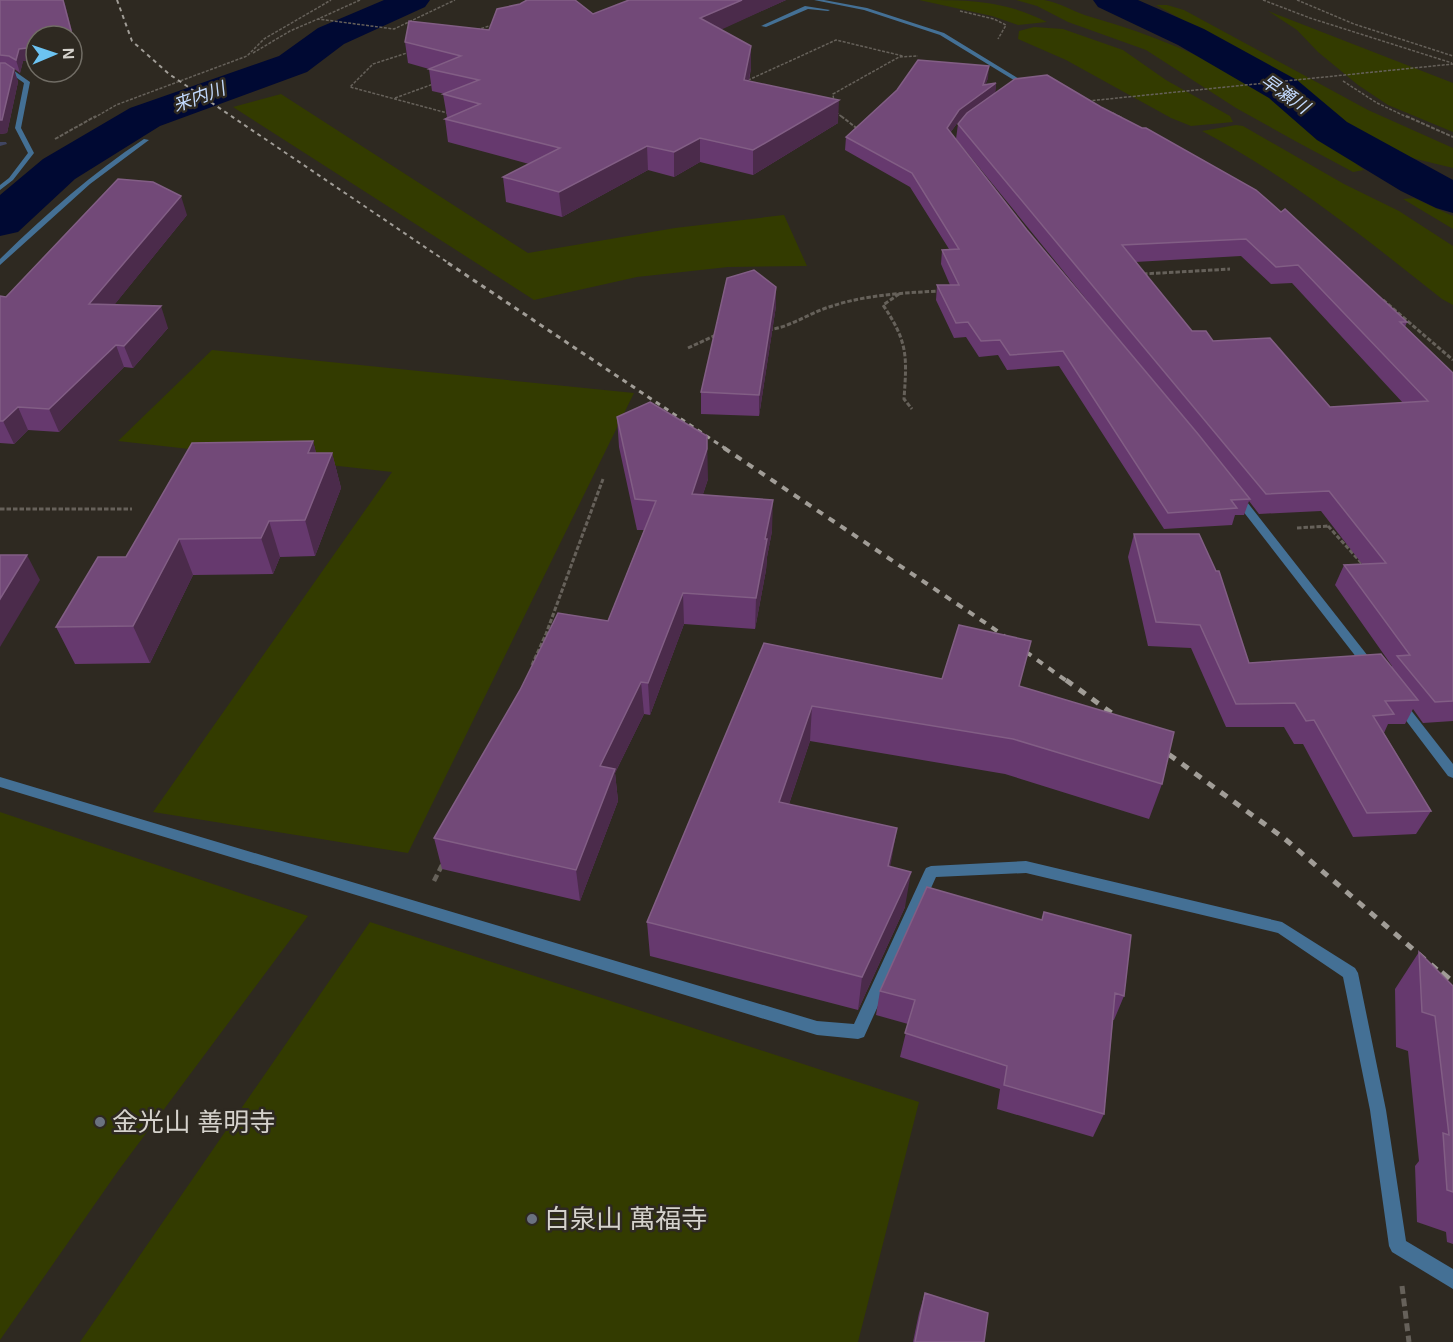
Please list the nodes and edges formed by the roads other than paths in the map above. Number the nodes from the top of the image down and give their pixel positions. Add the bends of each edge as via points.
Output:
1 (816, 0) edge
2 (835, 12) dead end
3 (764, 26) dead end
4 (0, 71) edge
5 (1004, 94) edge
6 (146, 140) dead end
7 (0, 188) edge
8 (0, 263) edge
9 (1227, 483) edge
10 (1380, 680) edge
11 (1395, 698) edge
12 (1453, 773) edge
13 (0, 782) edge
14 (1453, 1280) edge

1 - 5 street via 865,9 942,33 1021,82
2 - 3 street via 807,7
4 - 7 street via 11,71 27,82 18,128 31,153
6 - 8 street via 61,203
9 - 10 street
11 - 12 street
13 - 14 street via 817,1028 858,1032 931,872 1026,867 1282,928 1350,973 1378,1110 1398,1246

